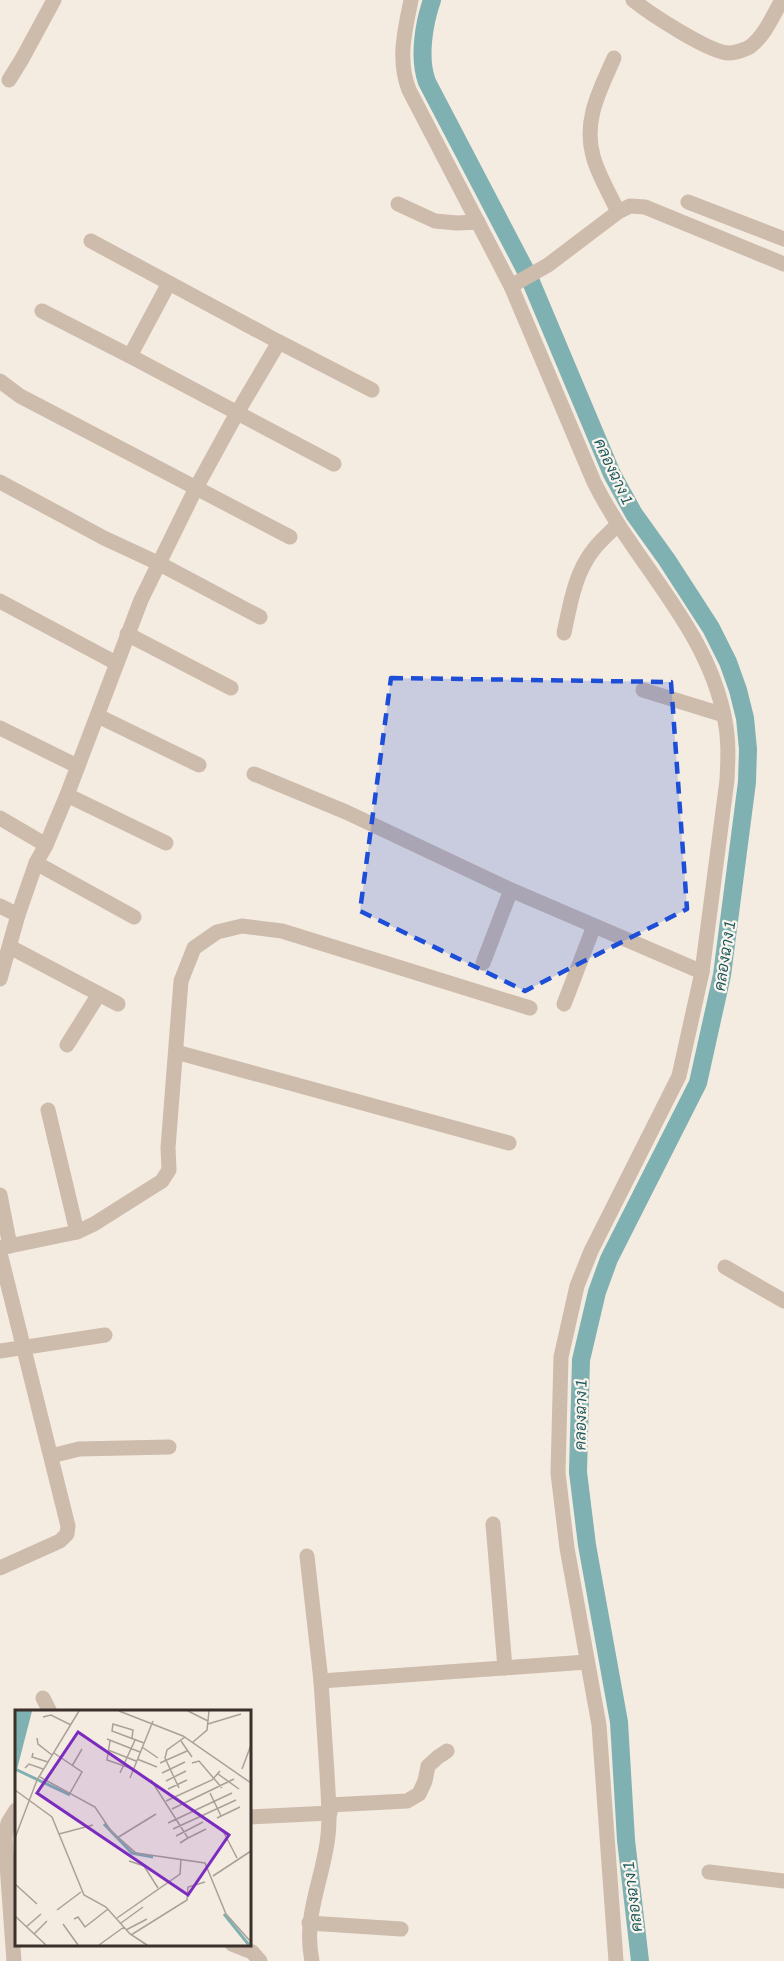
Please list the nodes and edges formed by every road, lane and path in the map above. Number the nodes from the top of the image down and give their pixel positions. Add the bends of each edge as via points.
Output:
1 (54, 0) edge
2 (411, 0) edge
3 (633, 0) edge
4 (782, 0) edge
5 (614, 58) dead end
6 (9, 80) dead end
7 (688, 202) dead end
8 (398, 204) dead end
9 (618, 212) junction
10 (478, 222) junction
11 (784, 239) edge
12 (91, 241) dead end
13 (784, 264) edge
14 (169, 283) junction
15 (515, 283) junction
16 (42, 312) dead end
17 (279, 342) junction
18 (130, 356) junction
19 (0, 381) edge
20 (372, 390) dead end
21 (237, 413) junction
22 (334, 464) dead end
23 (0, 482) edge
24 (196, 488) junction
25 (617, 525) junction
26 (290, 537) dead end
27 (160, 564) junction
28 (0, 601) edge
29 (260, 617) dead end
30 (564, 633) dead end
31 (127, 634) junction
32 (116, 663) junction
33 (231, 688) dead end
34 (643, 690) dead end
35 (724, 715) junction
36 (98, 716) junction
37 (0, 728) edge
38 (199, 765) dead end
39 (77, 766) junction
40 (254, 774) dead end
41 (68, 795) junction
42 (0, 818) edge
43 (166, 843) dead end
44 (46, 845) junction
45 (36, 863) junction
46 (512, 890) junction
47 (0, 906) edge
48 (18, 915) junction
49 (134, 917) dead end
50 (594, 926) junction
51 (10, 947) junction
52 (483, 963) dead end
53 (702, 972) junction
54 (0, 979) edge
55 (99, 994) junction
56 (118, 1004) dead end
57 (564, 1004) dead end
58 (530, 1008) dead end
59 (68, 1046) dead end
60 (176, 1052) junction
61 (48, 1110) dead end
62 (509, 1143) dead end
63 (0, 1195) edge
64 (77, 1232) junction
65 (3, 1249) edge
66 (725, 1267) dead end
67 (784, 1301) edge
68 (105, 1335) dead end
69 (23, 1346) junction
70 (0, 1351) edge
71 (169, 1447) dead end
72 (51, 1456) junction
73 (493, 1524) dead end
74 (308, 1556) dead end
75 (0, 1568) edge
76 (586, 1662) junction
77 (505, 1668) junction
78 (321, 1681) junction
79 (447, 1752) dead end
80 (329, 1809) junction
81 (15, 1812) edge
82 (250, 1817) edge
83 (709, 1872) dead end
84 (784, 1881) edge
85 (309, 1923) junction
86 (401, 1929) dead end
87 (237, 1946) edge
88 (14, 1961) edge
89 (260, 1961) edge
90 (312, 1961) edge
91 (616, 1961) edge

1 - 6 street
2 - 10 street via 402,46 404,78
3 - 4 street via 684,33 729,54 750,47 766,29
5 - 9 street via 594,102 589,128 593,157
7 - 11 street
8 - 10 street via 435,221
9 - 13 street via 630,206 645,207
9 - 15 street via 548,265
10 - 15 street
12 - 14 street
14 - 17 street
14 - 18 street
15 - 25 street via 594,482
16 - 18 street
17 - 20 street
17 - 21 street
18 - 21 street
19 - 24 street via 20,396
21 - 22 street
21 - 24 street
23 - 27 street
24 - 26 street
24 - 27 street
25 - 30 street via 593,549 580,573
25 - 35 street via 694,638
27 - 29 street
27 - 31 street
28 - 32 street
31 - 32 street
31 - 33 street
32 - 36 street
34 - 35 street
35 - 53 street via 727,780
36 - 38 street
36 - 39 street
37 - 39 street
39 - 41 street
40 - 46 street via 346,812
41 - 43 street
41 - 44 street
42 - 44 street
44 - 45 street
45 - 48 street
45 - 49 street
46 - 50 street
46 - 52 street
47 - 48 street
48 - 51 street
50 - 53 street
50 - 57 street
51 - 54 street
51 - 55 street
53 - 76 street via 679,1076 591,1251 577,1286 561,1357 558,1473
55 - 56 street
55 - 59 street
58 - 60 street via 282,931 242,926 217,932 194,948 181,981
60 - 62 street
60 - 64 street via 169,1170 162,1181
61 - 64 street
63 - 65 street
64 - 65 street
65 - 69 street
66 - 67 street
68 - 69 street
69 - 70 street
69 - 72 street
71 - 72 street via 79,1449
72 - 75 street via 68,1534
73 - 77 street
74 - 78 street
76 - 77 street
76 - 91 street via 599,1725
77 - 78 street
78 - 80 street
79 - 80 street via 428,1766 419,1794 407,1801
80 - 82 street
80 - 85 street via 327,1843
81 - 88 street via 5,1837
83 - 84 street
85 - 86 street
85 - 90 street
87 - 89 street via 252,1952

